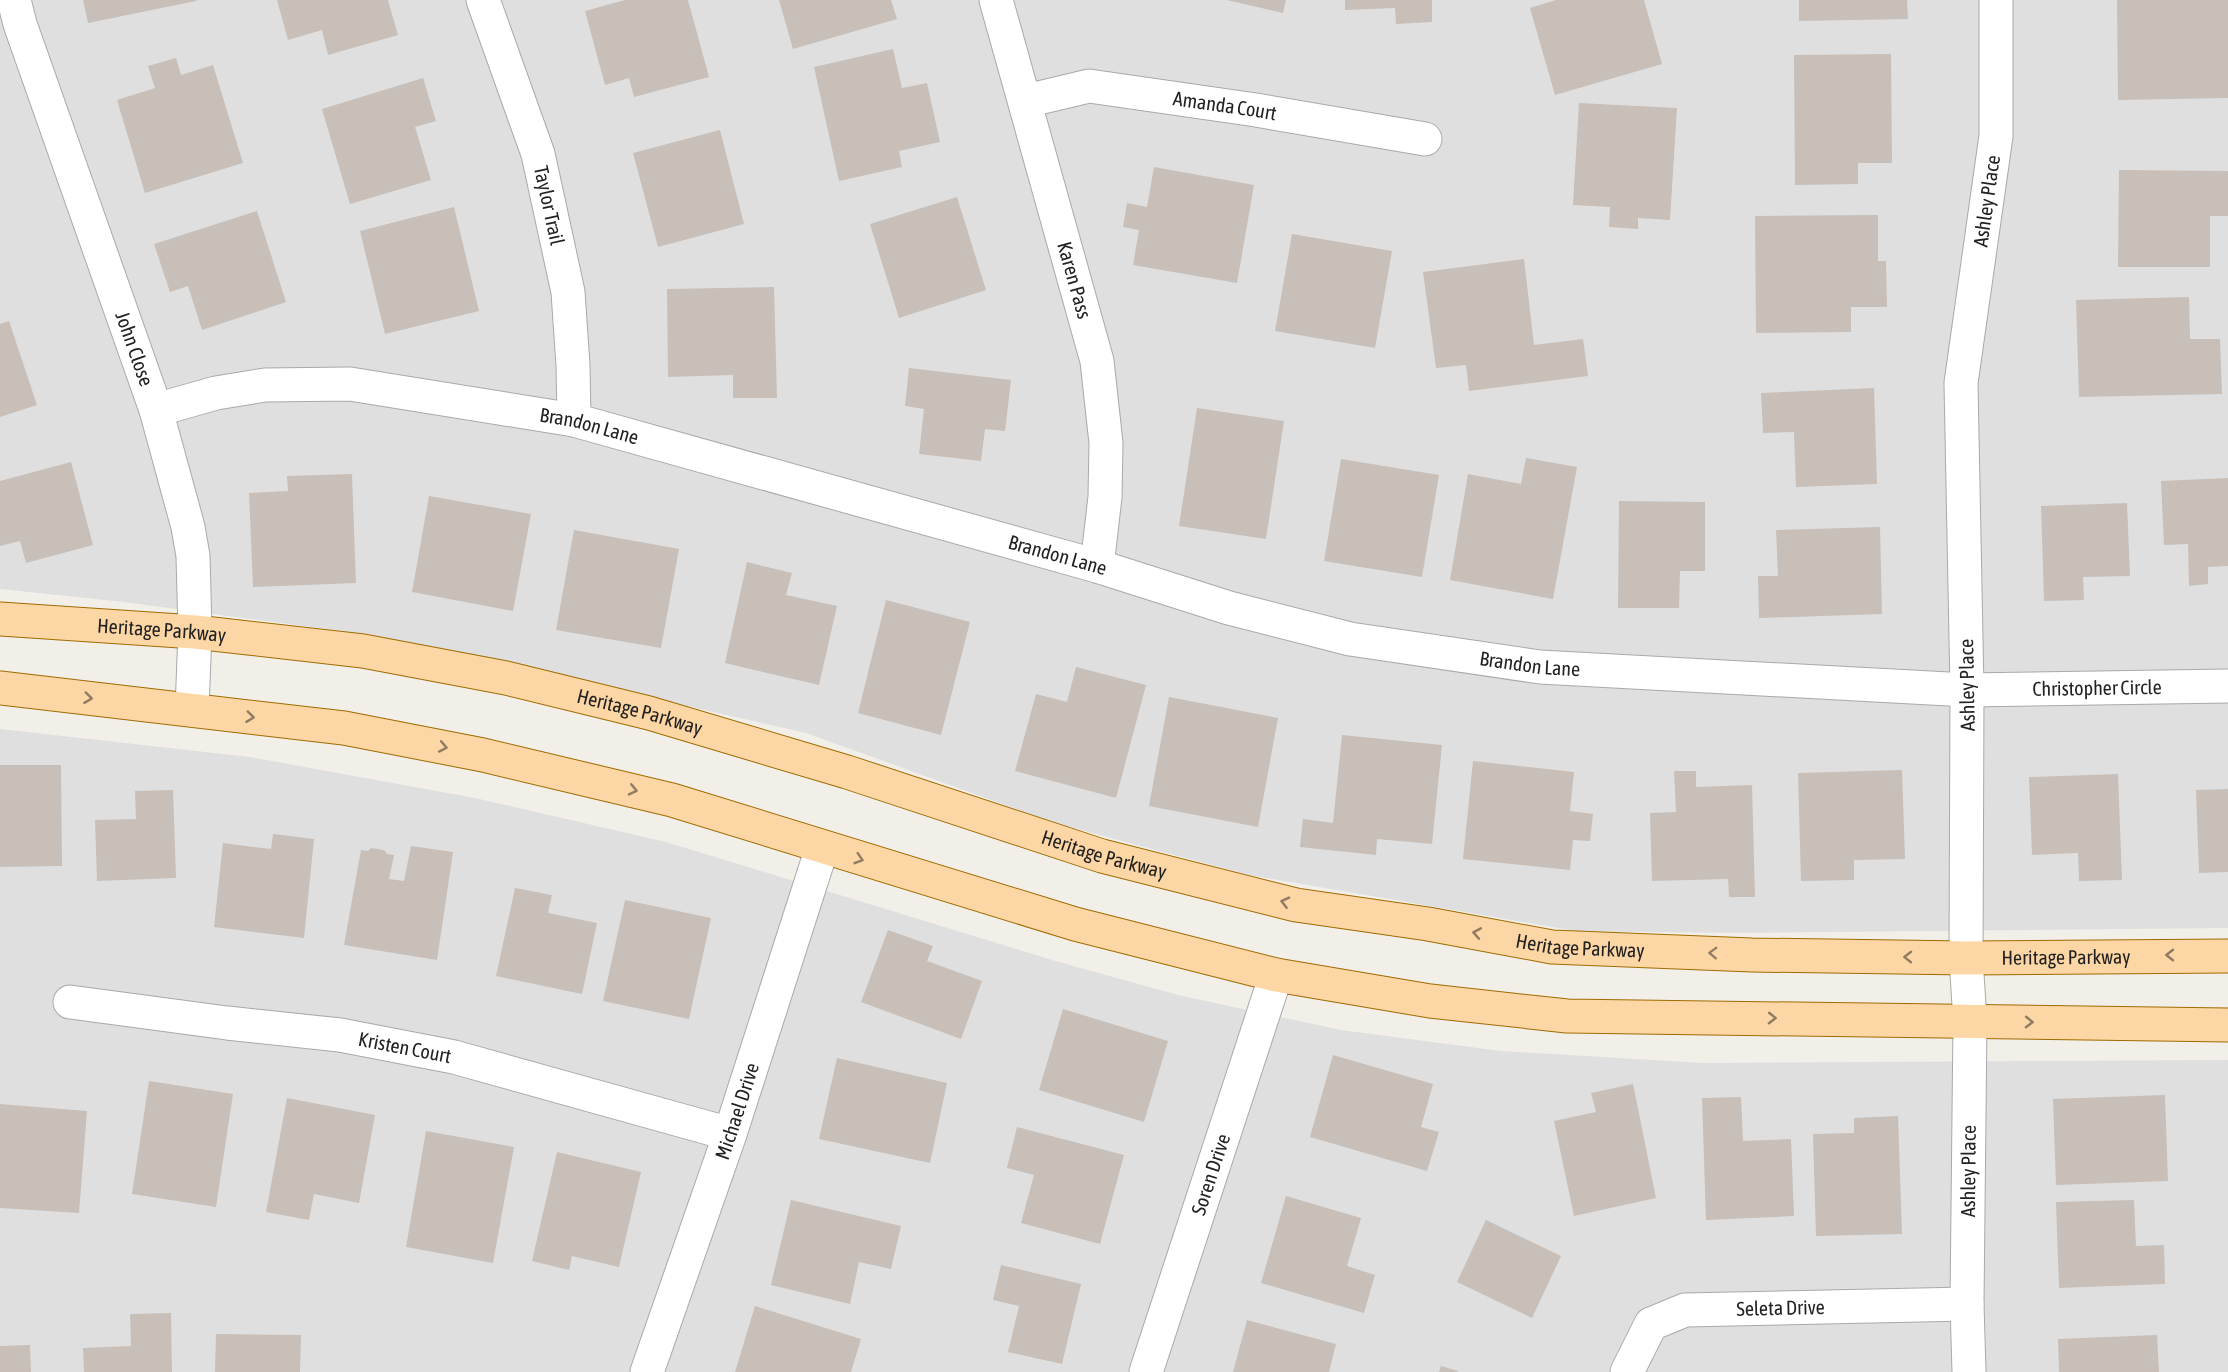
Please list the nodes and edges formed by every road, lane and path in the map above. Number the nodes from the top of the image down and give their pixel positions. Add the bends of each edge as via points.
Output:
1 (14, 0) edge
2 (483, 0) edge
3 (996, 0) edge
4 (1996, 0) edge
5 (1026, 101) junction
6 (1425, 140) dead end
7 (156, 411) junction
8 (574, 420) junction
9 (1097, 566) junction
10 (0, 619) edge
11 (195, 632) junction
12 (2228, 686) edge
13 (0, 688) edge
14 (1967, 690) junction
15 (192, 710) junction
16 (822, 848) junction
17 (2228, 956) edge
18 (1966, 958) junction
19 (1276, 975) junction
20 (70, 1002) dead end
21 (1970, 1021) junction
22 (2228, 1025) edge
23 (730, 1134) junction
24 (1967, 1304) junction
25 (646, 1372) edge
26 (1146, 1372) edge
27 (1627, 1372) edge
28 (1969, 1372) edge

1 - 7 street, John Close
2 - 8 street, Taylor Trail via 538,154 568,292
3 - 5 street, Karen Pass
4 - 14 street, Ashley Place via 1996,136 1961,383
5 - 6 street, Amanda Court via 1089,86
5 - 9 street, Karen Pass via 1097,361 1106,443
7 - 8 street, Brandon Lane via 216,393 265,385 350,384
7 - 11 street, John Close via 189,527
8 - 9 street, Brandon Lane
9 - 14 street, Brandon Lane via 1229,608 1350,639 1540,667
10 - 11 main road, Heritage Parkway
11 - 15 street, John Close
18 -> 11 main road, Heritage Parkway via 1552,947 1296,905 1102,856 847,772 649,713 506,678 374,653
12 - 14 street, Christopher Circle
13 -> 15 main road
14 - 18 street, Ashley Place
15 -> 16 main road via 344,728 483,755 672,800
16 -> 19 main road via 1075,924
16 - 23 street, Michael Drive
17 -> 18 main road, Heritage Parkway
18 - 21 street, Ashley Place
19 -> 21 main road via 1430,1000 1567,1016
19 - 26 street, Soren Drive
20 - 23 street, Kristen Court via 340,1035 454,1057
21 -> 22 main road
21 - 24 street, Ashley Place
23 - 25 street, Michael Drive
24 - 27 street, Seleta Drive via 1685,1310 1651,1324
24 - 28 street, Ashley Place

